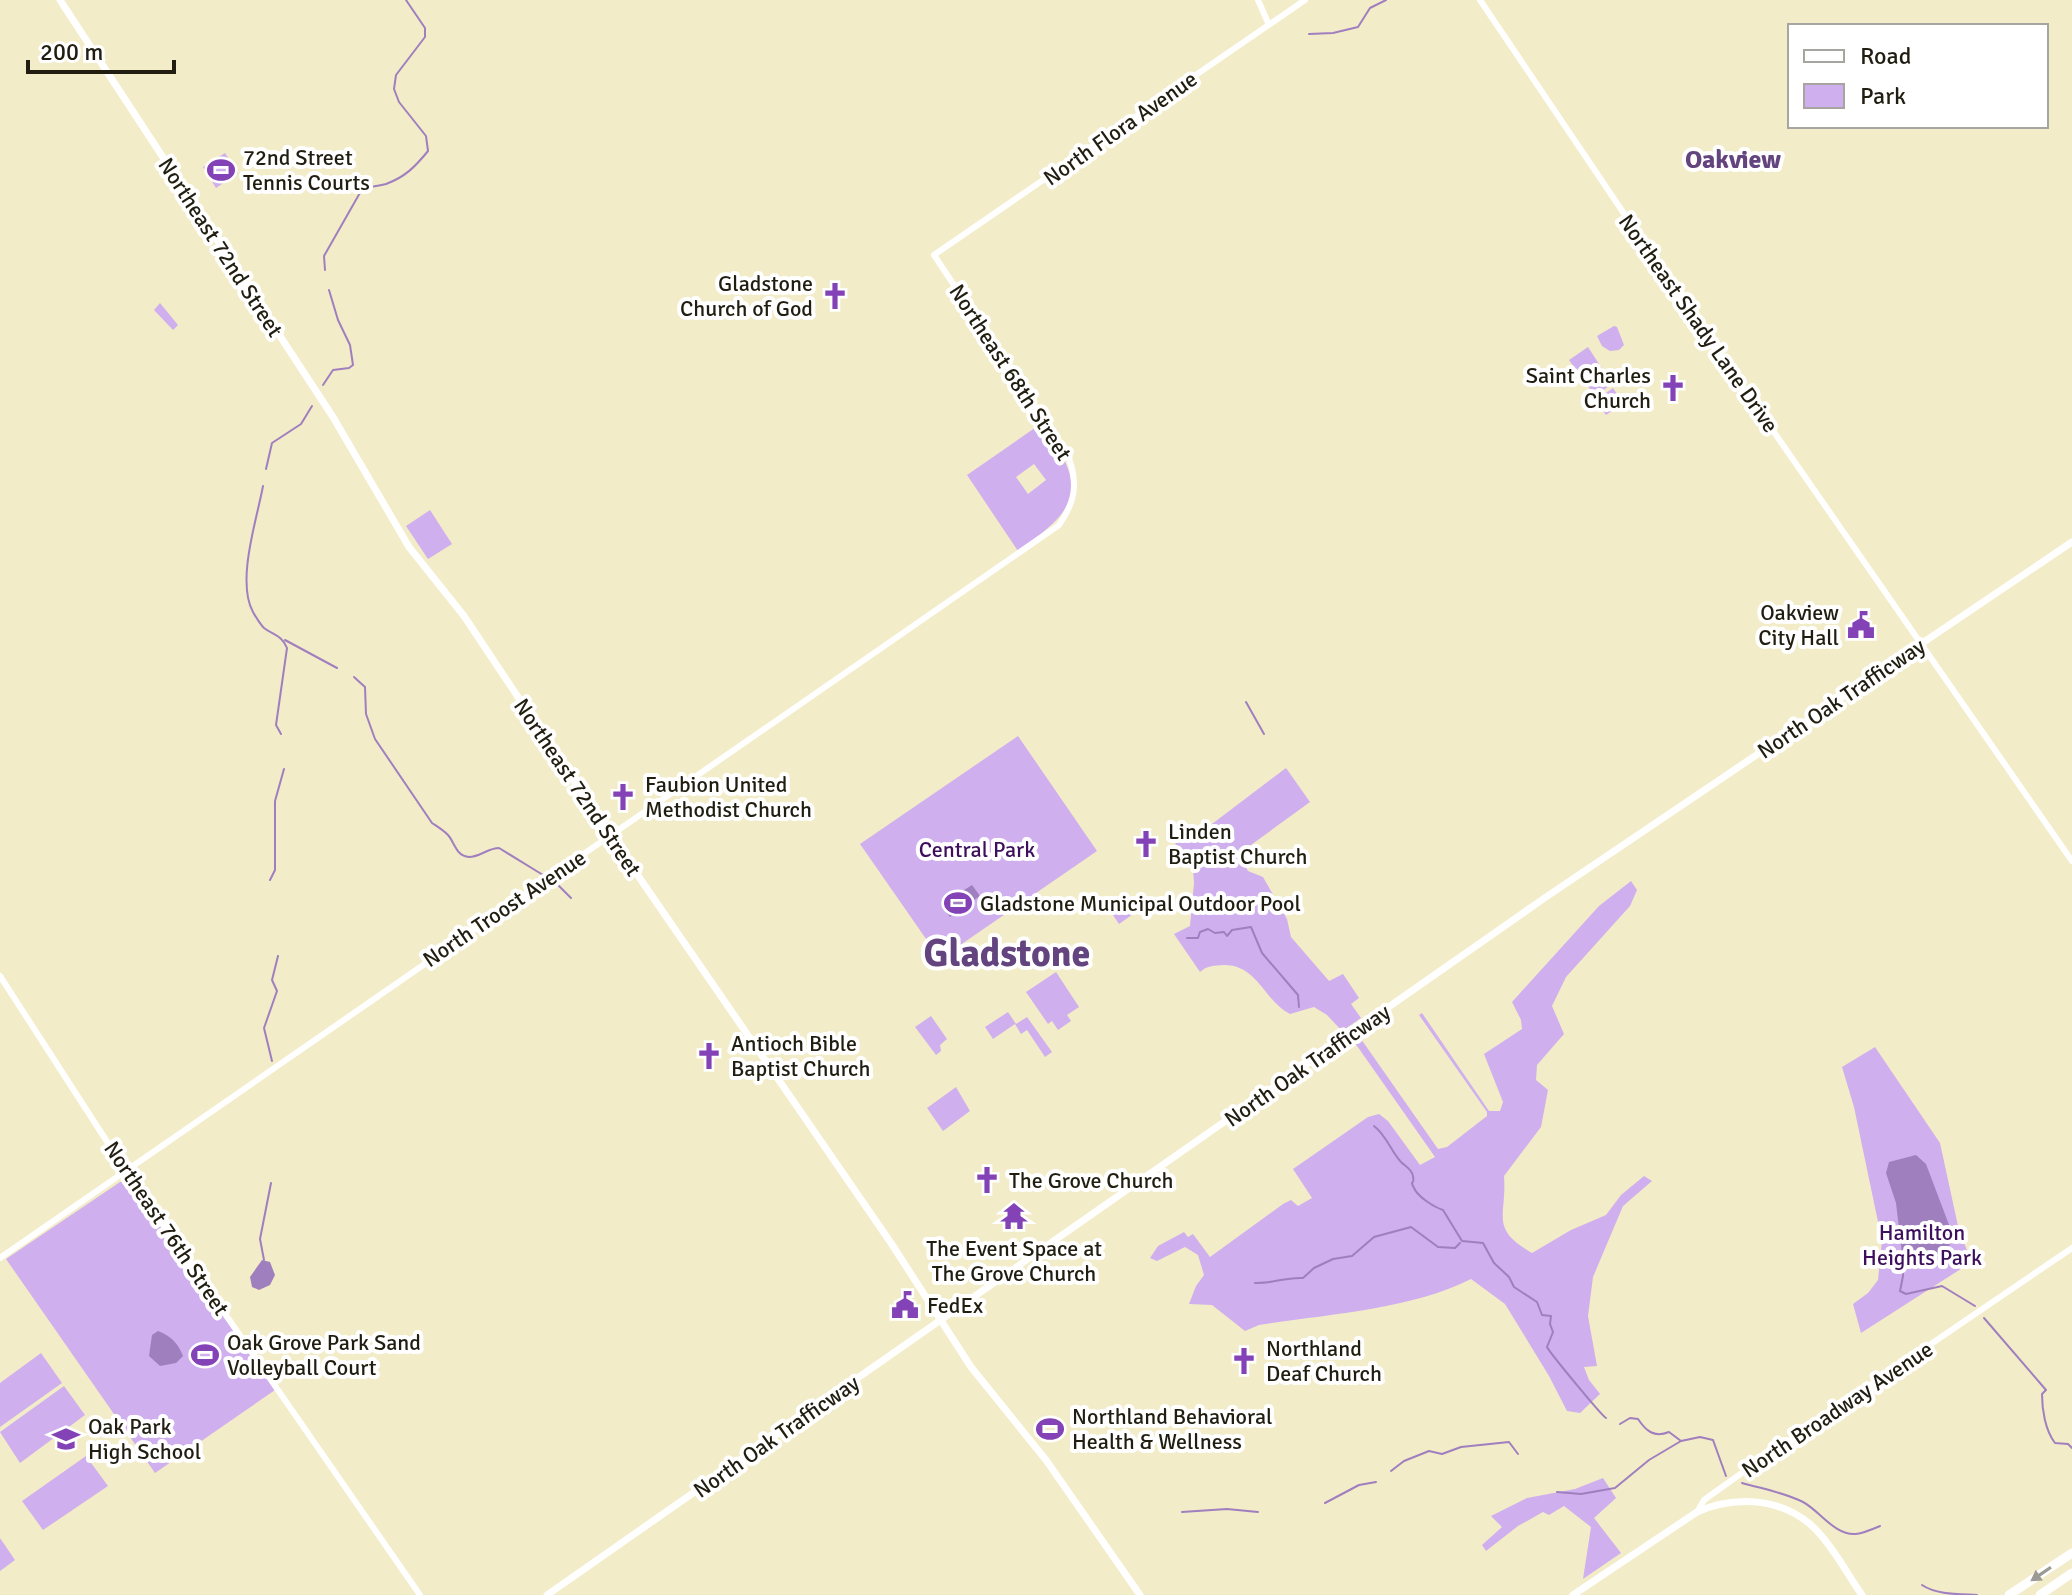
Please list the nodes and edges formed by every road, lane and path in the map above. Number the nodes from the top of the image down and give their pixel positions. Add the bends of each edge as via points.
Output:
1 (60, 0) edge
2 (1258, 0) edge
3 (1305, 0) edge
4 (1480, 0) edge
5 (1269, 25) junction
6 (934, 255) joint
7 (1075, 493) joint
8 (2072, 542) edge
9 (1922, 644) junction
10 (610, 835) junction
11 (2072, 861) edge
12 (0, 976) edge
13 (126, 1171) junction
14 (2072, 1248) edge
15 (0, 1258) edge
16 (942, 1320) junction
17 (1728, 1484) junction
18 (1730, 1501) junction
19 (1697, 1512) junction
20 (2072, 1553) edge
21 (2072, 1573) edge
22 (420, 1595) edge
23 (547, 1595) edge
24 (1140, 1595) edge
25 (1573, 1595) edge
26 (1862, 1595) edge
27 (2009, 1595) edge
28 (2040, 1595) edge

1 - 10 main road, Northeast 72nd Street via 333,417 395,526 464,616
2 - 5 street
3 - 5 street, North Flora Avenue
4 - 9 street, Northeast Shady Lane Drive
5 - 6 street, North Flora Avenue
6 - 7 street, Northeast 68th Street via 1069,458
7 - 10 street, North Troost Avenue via 1068,512 1046,536
8 - 9 main road, North Oak Trafficway
9 - 11 street, Northeast Shady Lane Drive
9 - 16 main road, North Oak Trafficway via 1556,890
10 - 13 street, North Troost Avenue
10 - 16 main road, Northeast 72nd Street
12 - 13 street, Northeast 76th Street
13 - 15 street, North Troost Avenue
13 - 22 street, Northeast 76th Street
14 - 17 street, North Broadway Avenue
16 - 23 main road, North Oak Trafficway
16 - 24 main road, Northeast 72nd Street
17 - 18 street, North Broadway Avenue
17 - 19 street via 1704,1500
18 - 19 main road, North Broadway Avenue
18 - 26 main road via 1766,1503 1799,1516 1825,1541
19 - 25 main road, North Broadway Avenue
20 -> 27 highway
21 - 28 highway

